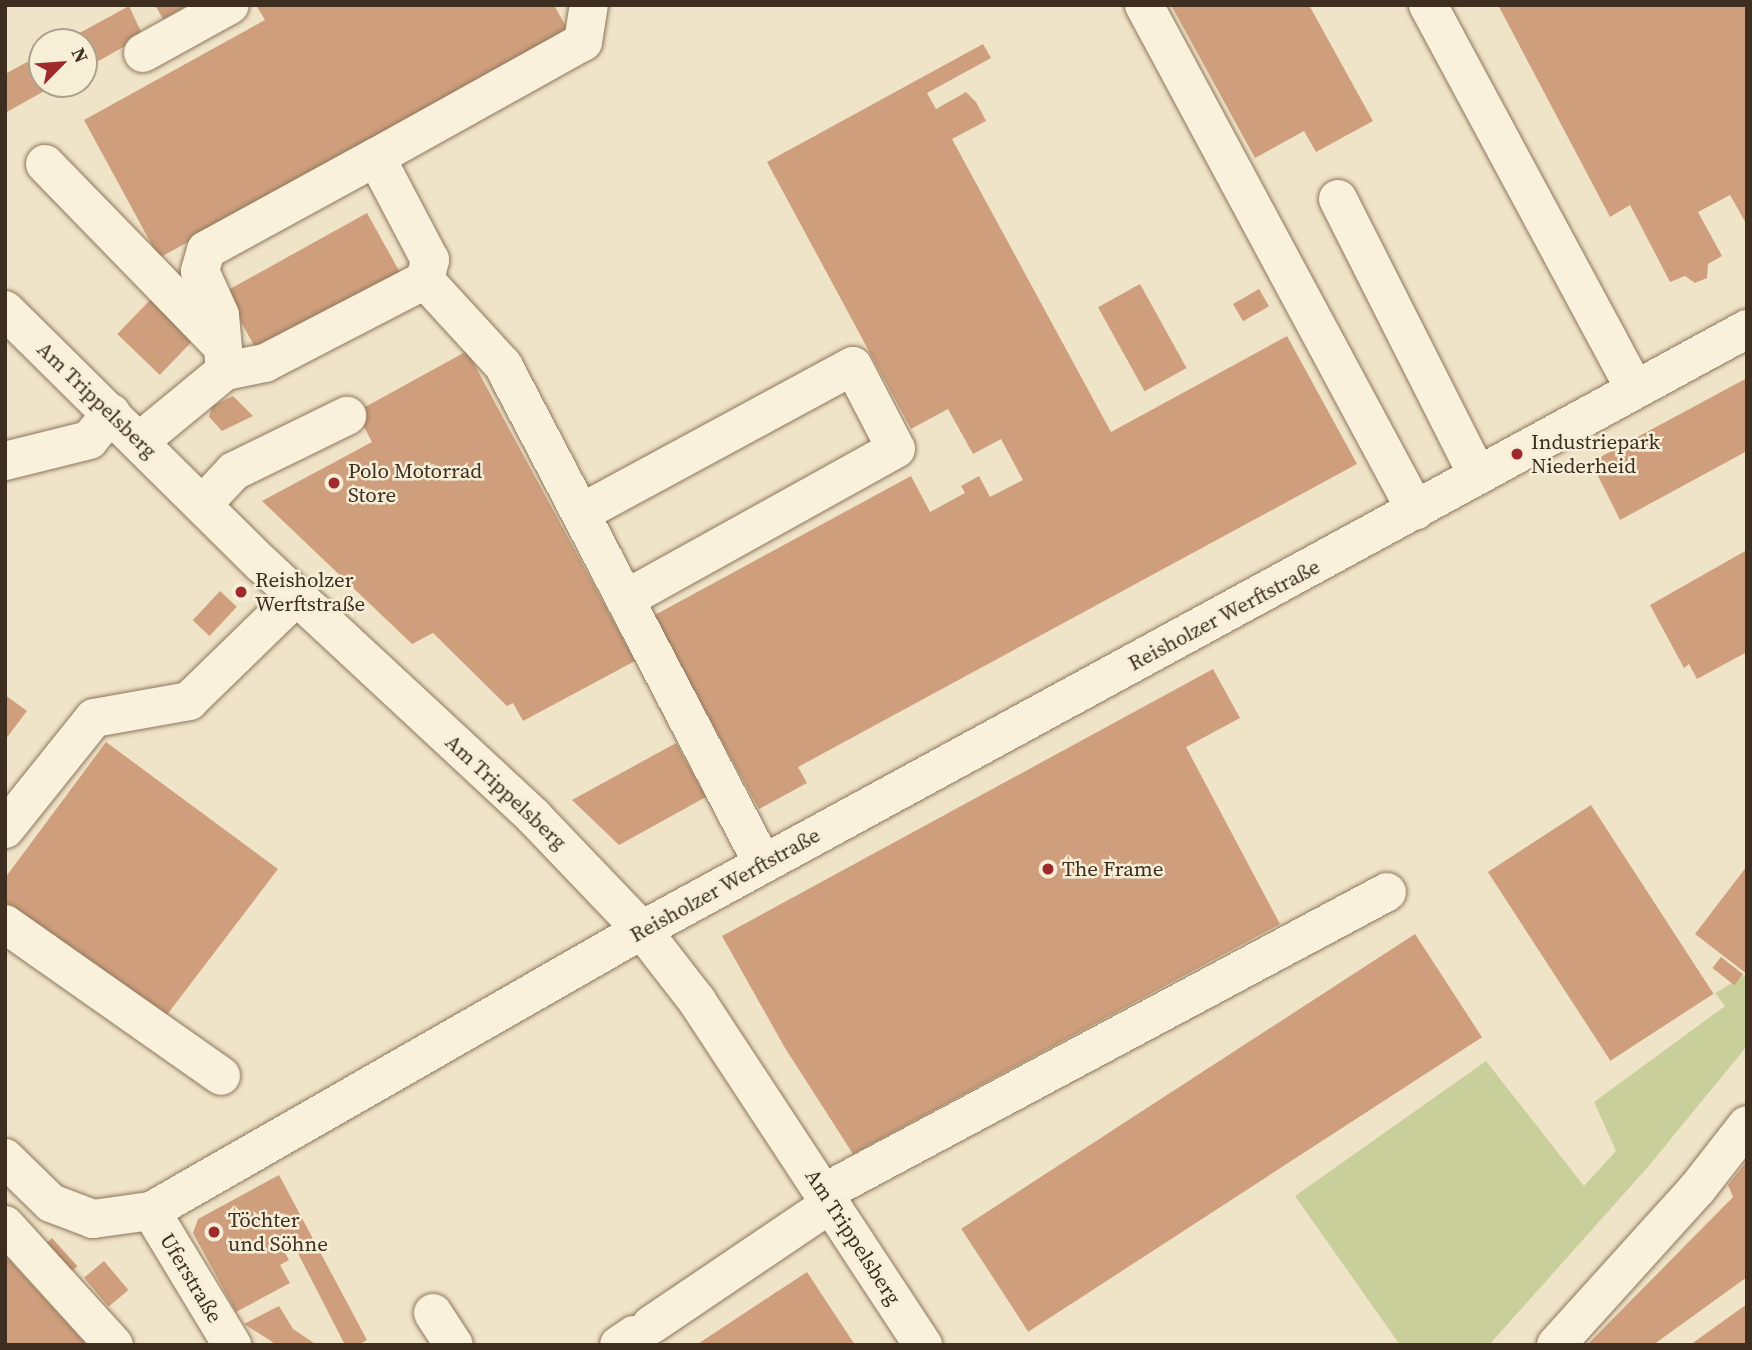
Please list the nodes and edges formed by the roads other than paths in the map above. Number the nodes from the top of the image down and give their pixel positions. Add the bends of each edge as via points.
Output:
1 (230, 5) edge
2 (589, 5) edge
3 (1144, 5) edge
4 (1428, 5) edge
5 (143, 53) dead end
6 (376, 157) junction
7 (45, 164) dead end
8 (1338, 199) dead end
9 (425, 280) junction
10 (5, 310) edge
11 (1747, 329) edge
12 (223, 358) junction
13 (1635, 389) junction
14 (112, 413) junction
15 (347, 416) dead end
16 (140, 441) junction
17 (5, 461) edge
18 (1478, 477) junction
19 (203, 504) junction
20 (1416, 511) junction
21 (581, 513) junction
22 (297, 596) junction
23 (625, 599) junction
24 (5, 829) edge
25 (763, 864) junction
26 (1387, 892) dead end
27 (5, 924) edge
28 (642, 930) junction
29 (221, 1076) dead end
30 (1747, 1125) edge
31 (5, 1157) edge
32 (828, 1197) junction
33 (151, 1211) junction
34 (5, 1226) edge
35 (433, 1313) dead end
36 (634, 1335) edge
37 (114, 1345) edge
38 (232, 1345) edge
39 (454, 1345) edge
40 (923, 1345) edge
41 (1556, 1345) edge

1 - 5 street
2 - 6 street via 583,41
3 - 20 street
4 - 13 street
6 - 9 street via 430,260
6 - 12 street via 206,250 200,271 220,315
7 - 12 street
8 - 18 street
9 - 12 street via 265,363
9 - 21 street via 503,365
10 - 14 street, Am Trippelsberg
11 - 13 street, Reisholzer Werftstraße
12 - 16 street
13 - 18 street, Reisholzer Werftstraße
14 - 16 street, Am Trippelsberg
14 - 17 street via 89,440
15 - 19 street via 234,471
16 - 19 street, Am Trippelsberg
18 - 20 street, Reisholzer Werftstraße
19 - 22 street, Am Trippelsberg
20 - 25 street, Reisholzer Werftstraße
21 - 23 street
21 - 23 street via 853,366 896,449
22 - 24 street via 189,701 94,718
22 - 28 street, Am Trippelsberg via 534,817
23 - 25 street
25 - 28 street, Reisholzer Werftstraße
26 - 32 street
27 - 29 street
28 - 32 street, Am Trippelsberg via 697,1001
28 - 33 street, Reisholzer Werftstraße
30 - 41 street via 1698,1189
31 - 33 street, Reisholzer Werftstraße via 51,1203 93,1219
32 - 36 street
32 - 40 street, Am Trippelsberg
33 - 38 street, Uferstraße
34 - 37 street
35 - 39 street

